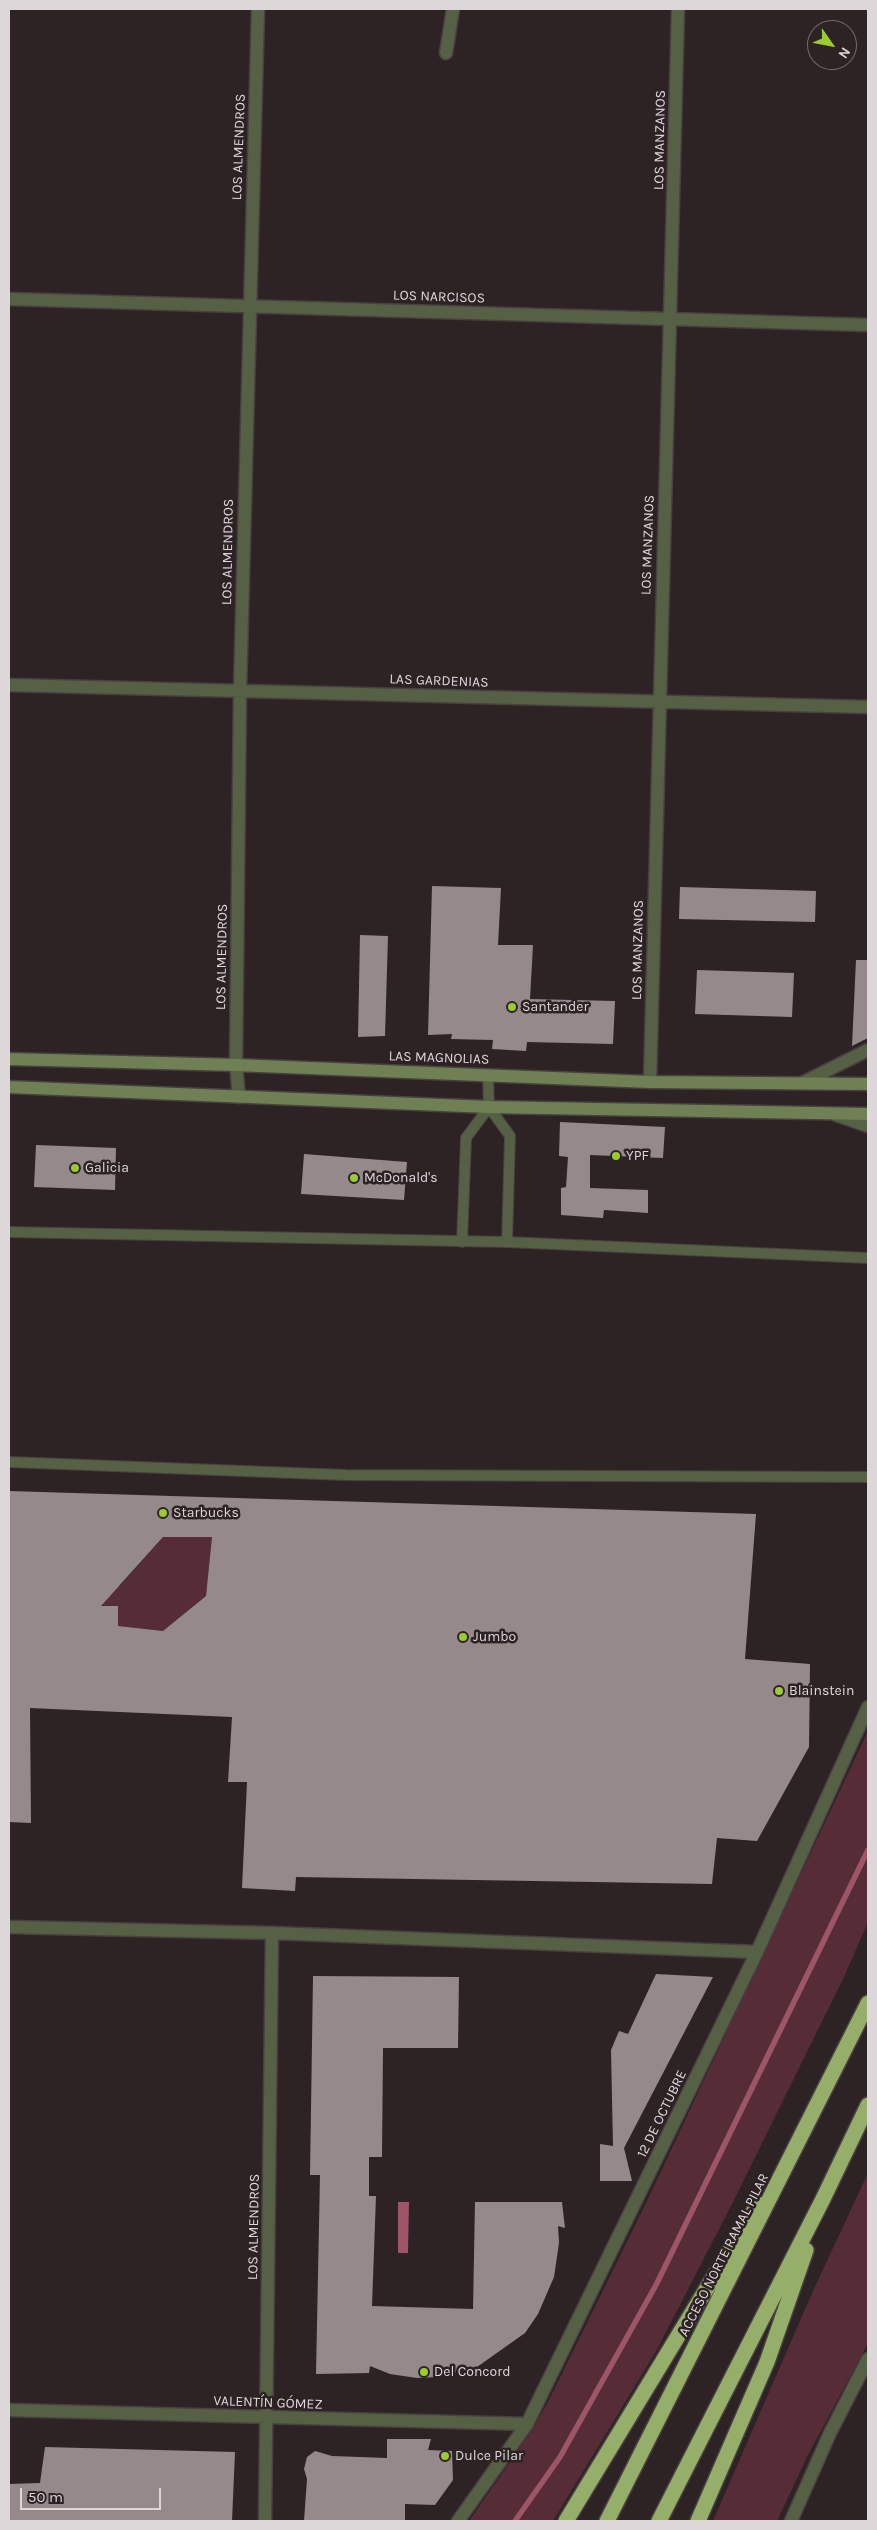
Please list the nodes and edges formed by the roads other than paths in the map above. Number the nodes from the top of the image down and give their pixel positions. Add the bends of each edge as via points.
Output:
1 (258, 9) edge
2 (453, 9) edge
3 (678, 9) edge
4 (446, 54) dead end
5 (9, 299) edge
6 (249, 306) junction
7 (671, 320) junction
8 (868, 325) edge
9 (9, 686) edge
10 (240, 691) junction
11 (658, 702) junction
12 (868, 707) edge
13 (868, 1050) edge
14 (9, 1059) edge
15 (236, 1065) junction
16 (488, 1074) junction
17 (650, 1082) junction
18 (802, 1083) junction
19 (868, 1084) edge
20 (9, 1087) edge
21 (239, 1097) junction
22 (489, 1106) junction
23 (831, 1113) junction
24 (868, 1114) edge
25 (868, 1126) edge
26 (9, 1232) edge
27 (462, 1242) junction
28 (507, 1242) junction
29 (868, 1258) edge
30 (9, 1462) edge
31 (868, 1477) edge
32 (868, 1707) edge
33 (9, 1927) edge
34 (272, 1933) junction
35 (757, 1952) junction
36 (868, 2003) edge
37 (819, 2102) junction
38 (868, 2105) edge
39 (823, 2199) junction
40 (868, 2359) edge
41 (9, 2410) edge
42 (268, 2418) junction
43 (527, 2424) junction
44 (265, 2521) edge
45 (458, 2521) edge
46 (566, 2521) edge
47 (607, 2521) edge
48 (659, 2521) edge
49 (698, 2521) edge
50 (791, 2521) edge

1 - 6 street, LOS ALMENDROS
2 - 4 street
3 - 7 street, LOS MANZANOS
5 - 6 street, LOS NARCISOS
6 - 7 street, LOS NARCISOS
6 - 10 street, LOS ALMENDROS
7 - 8 street, LOS NARCISOS
7 - 11 street, LOS MANZANOS
9 - 10 street, LAS GARDENIAS
10 - 11 street, LAS GARDENIAS
10 - 15 street, LOS ALMENDROS
11 - 12 street, LAS GARDENIAS
11 - 17 street, LOS MANZANOS
13 - 18 street
14 - 15 main road, LAS MAGNOLIAS
15 - 16 main road, LAS MAGNOLIAS
15 - 21 street, LOS ALMENDROS
16 - 17 main road, LAS MAGNOLIAS
16 - 22 lane
17 - 18 main road, LAS MAGNOLIAS
18 - 19 main road, LAS MAGNOLIAS
20 - 21 main road
21 - 22 main road
22 - 23 main road
22 - 27 lane via 466,1138
22 - 28 lane via 510,1136
23 - 24 main road
23 - 25 street
26 - 27 lane
27 - 28 lane
28 - 29 lane
30 - 31 lane via 346,1475
32 - 35 street, 12 DE OCTUBRE
33 - 34 street
34 - 35 street
34 - 42 street, LOS ALMENDROS
35 - 43 street, 12 DE OCTUBRE
36 - 37 highway, ACCESO NORTE RAMAL PILAR
37 - 46 highway
37 - 47 highway, ACCESO NORTE RAMAL PILAR
38 - 39 highway
39 - 48 highway
39 - 49 highway via 767,2362
40 - 50 street via 830,2433
41 - 42 street, VALENTÍN GÓMEZ
42 - 43 street, VALENTÍN GÓMEZ
42 - 44 street, LOS ALMENDROS
43 - 45 street, 12 DE OCTUBRE

